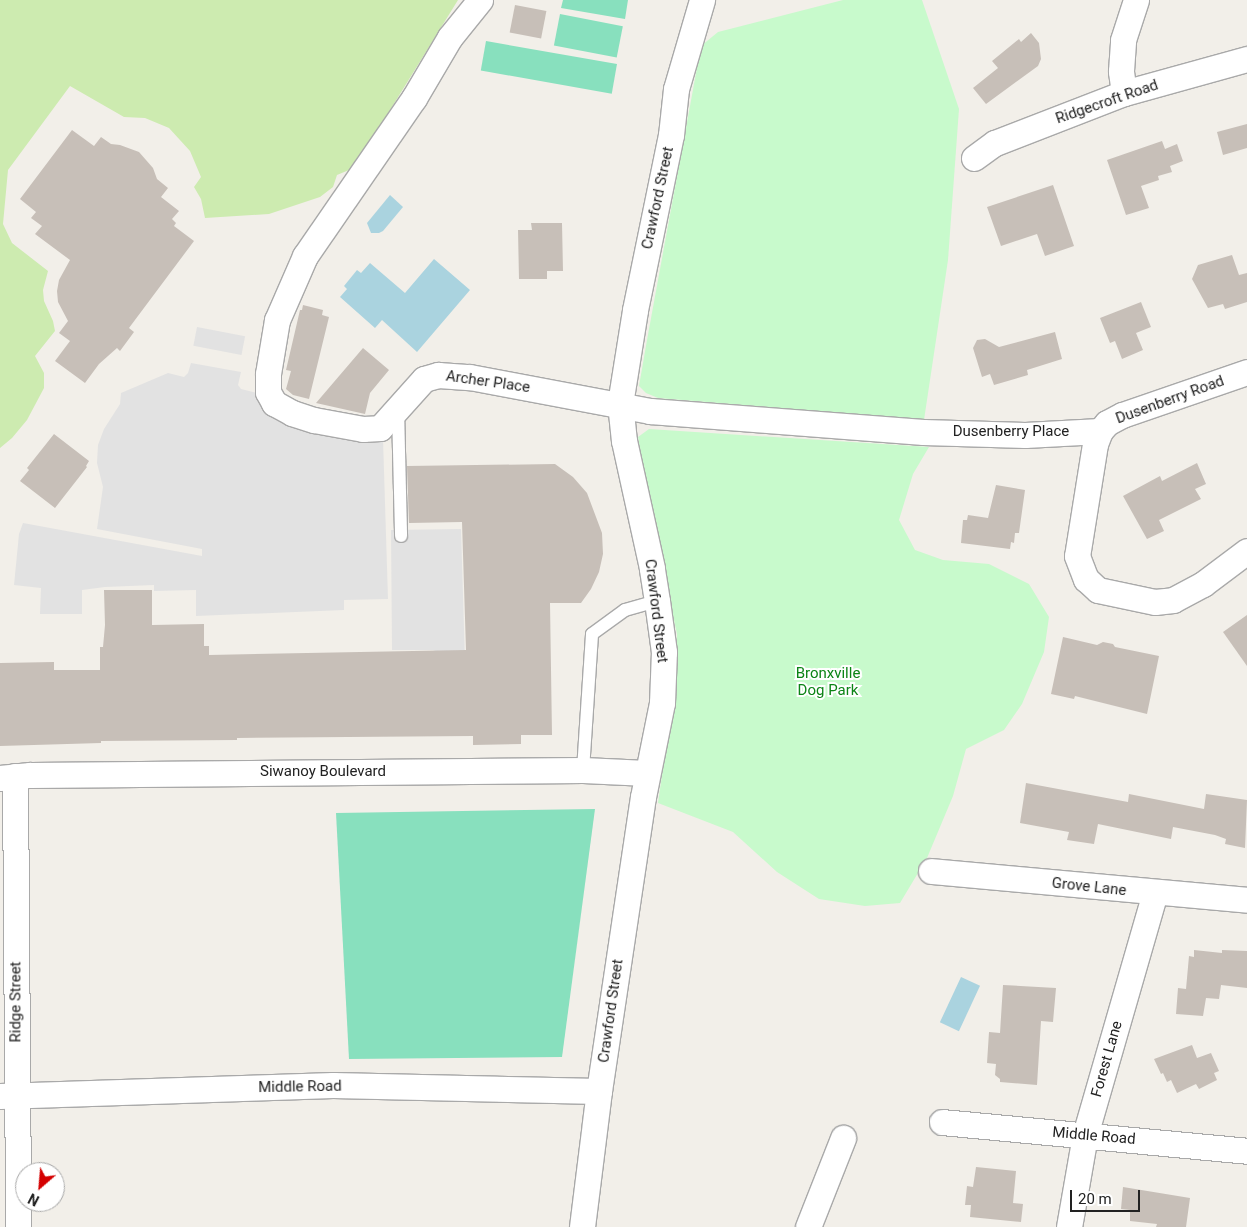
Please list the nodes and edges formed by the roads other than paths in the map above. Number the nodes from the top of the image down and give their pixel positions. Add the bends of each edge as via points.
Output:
1 (480, 0) edge
2 (702, 0) edge
3 (1136, 0) edge
4 (1247, 59) edge
5 (1124, 93) junction
6 (974, 158) dead end
7 (1247, 372) edge
8 (620, 404) junction
9 (398, 408) junction
10 (922, 432) joint
11 (1100, 432) junction
12 (400, 536) dead end
13 (1247, 550) edge
14 (657, 601) junction
15 (583, 770) junction
16 (646, 773) junction
17 (8, 777) edge
18 (931, 871) dead end
19 (1155, 893) junction
20 (1247, 900) edge
21 (599, 1091) junction
22 (8, 1096) edge
23 (942, 1122) dead end
24 (1085, 1135) junction
25 (843, 1138) dead end
26 (1247, 1151) edge
27 (18, 1227) edge
28 (582, 1227) edge
29 (808, 1227) edge
30 (1070, 1227) edge

1 - 9 street, Archer Place via 450,37 408,106 305,256 277,320 268,374 268,392 274,403 299,416 363,429 380,428
2 - 8 street, Crawford Street via 676,89 671,135 635,310
3 - 5 street via 1123,40 1121,70
4 - 5 street, Ridgecroft Road
5 - 6 street, Ridgecroft Road via 995,143
7 - 11 street, Dusenberry Road via 1122,415
8 - 9 street, Archer Place via 470,377 438,375 424,379
8 - 10 street, Archer Place via 650,411
8 - 14 street, Crawford Street via 624,441
9 - 12 lane
10 - 11 street, Dusenberry Place via 1024,435
11 - 13 street, Dusenberry Road via 1095,444 1077,556 1086,579 1098,590 1155,602 1173,600 1203,584
14 - 15 lane via 625,610 592,634
14 - 16 street, Crawford Street via 664,652 662,703
15 - 16 street, Siwanoy Boulevard
15 - 17 street, Siwanoy Boulevard
16 - 21 street, Crawford Street
17 - 22 street, Ridge Street
18 - 19 street, Grove Lane
19 - 20 street, Grove Lane
19 - 24 street, Forest Lane
21 - 22 street, Middle Road via 333,1085
21 - 28 street, Crawford Street
22 - 27 street, Ridge Street
23 - 24 street, Middle Road
24 - 26 street, Middle Road
24 - 30 street, Forest Lane
25 - 29 street

